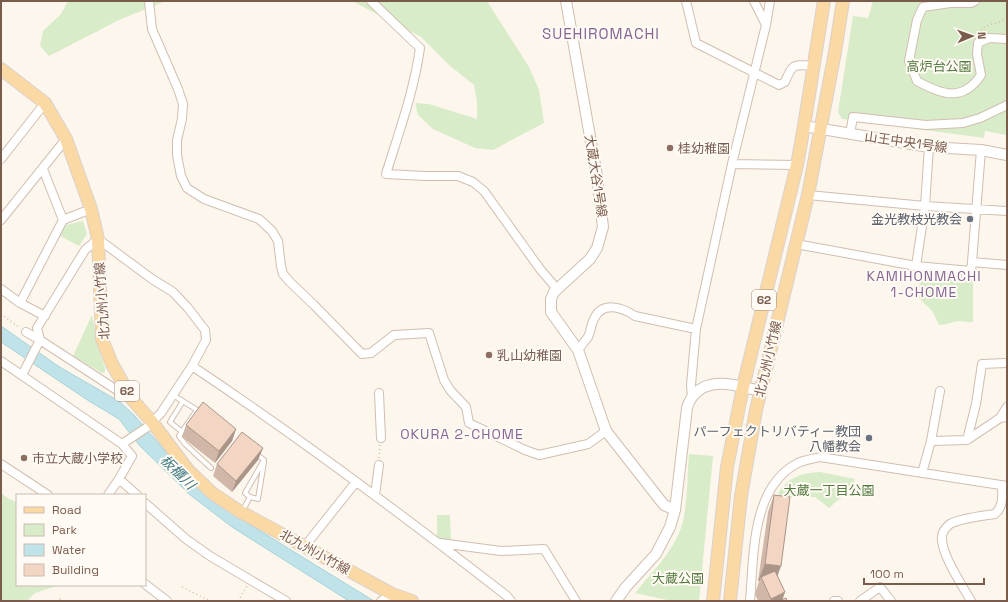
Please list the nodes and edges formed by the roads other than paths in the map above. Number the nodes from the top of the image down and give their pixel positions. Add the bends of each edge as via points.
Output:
1 (149, 1) edge
2 (371, 1) edge
3 (566, 1) edge
4 (686, 1) edge
5 (754, 1) edge
6 (770, 1) edge
7 (824, 1) edge
8 (843, 1) edge
9 (975, 1) edge
10 (766, 25) junction
11 (1007, 39) edge
12 (814, 66) junction
13 (1, 69) edge
14 (755, 73) junction
15 (45, 102) junction
16 (1007, 105) edge
17 (804, 126) junction
18 (821, 129) junction
19 (850, 134) junction
20 (66, 139) junction
21 (930, 147) junction
22 (981, 150) junction
23 (1007, 155) edge
24 (1, 159) edge
25 (732, 164) junction
26 (797, 165) junction
27 (42, 169) junction
28 (808, 195) junction
29 (925, 206) junction
30 (91, 209) junction
31 (975, 209) junction
32 (1007, 211) edge
33 (1, 220) edge
34 (63, 220) junction
35 (98, 239) junction
36 (796, 244) junction
37 (972, 262) junction
38 (1007, 265) edge
39 (916, 266) junction
40 (1, 289) edge
41 (557, 289) junction
42 (20, 302) junction
43 (45, 316) junction
44 (696, 329) junction
45 (26, 332) road end
46 (39, 342) junction
47 (578, 350) junction
48 (1, 361) edge
49 (1007, 363) edge
50 (192, 366) junction
51 (22, 375) junction
52 (743, 387) junction
53 (760, 391) junction
54 (940, 391) dead end
55 (380, 393) dead end
56 (172, 395) junction
57 (692, 397) junction
58 (131, 398) junction
59 (183, 401) junction
60 (1007, 407) edge
61 (197, 410) junction
62 (209, 417) edge
63 (1004, 417) edge
64 (149, 425) junction
65 (182, 431) junction
66 (606, 431) junction
67 (381, 438) road end
68 (931, 440) junction
69 (966, 440) junction
70 (122, 444) junction
71 (252, 451) edge
72 (264, 460) junction
73 (1, 464) edge
74 (379, 466) road end
75 (211, 468) dead end
76 (922, 473) junction
77 (120, 479) junction
78 (356, 482) junction
79 (1004, 486) edge
80 (46, 494) edge
81 (109, 494) edge
82 (136, 494) edge
83 (375, 495) junction
84 (250, 497) junction
85 (146, 504) edge
86 (675, 510) junction
87 (242, 512) junction
88 (439, 543) junction
89 (305, 546) junction
90 (146, 585) edge
91 (392, 594) junction
92 (167, 601) edge
93 (286, 601) edge
94 (381, 601) edge
95 (412, 601) edge
96 (511, 601) edge
97 (576, 601) edge
98 (616, 601) edge
99 (713, 601) edge
100 (730, 601) edge
101 (750, 601) edge
102 (834, 601) edge
103 (838, 601) edge
104 (860, 601) edge
105 (891, 601) edge
106 (971, 601) edge

1 - 66 street via 152,29 183,104 176,156 187,188 204,199 259,219 272,231 278,241 283,274 362,354 371,353 394,335 429,333 444,380 466,407 470,423 539,455 588,444
2 - 41 street via 420,48 418,65 386,174 458,176 473,182 484,191
3 - 41 street, 大蔵大谷1号線 via 597,176 603,227 597,248 590,259
4 - 14 street via 696,43
5 - 10 street
6 - 10 street
7 - 12 main road, 北九州小竹線 / 62
8 - 18 main road, 北九州小竹線 / 62
9 - 11 street via 923,6 916,20 910,61 917,81 936,91 956,94 975,84 981,75 977,54 978,43 989,38
10 - 14 street
12 - 14 street via 795,65 790,69 785,82 779,85
12 - 17 main road, 北九州小竹線 / 62
13 - 15 main road, 北九州小竹線 / 62
14 - 25 street
15 - 20 main road, 北九州小竹線 / 62
15 - 24 street
16 - 19 street via 963,123 926,125 853,117
17 - 18 street, 山王中央1号線
17 - 26 main road, 北九州小竹線 / 62
18 - 19 street, 山王中央1号線
18 - 28 main road, 北九州小竹線 / 62
19 - 21 street, 山王中央1号線
20 - 27 street
20 - 30 main road, 北九州小竹線 / 62
21 - 22 street, 山王中央1号線
21 - 29 street
22 - 23 street, 山王中央1号線
22 - 31 street
25 - 26 street
25 - 44 street
26 - 52 main road, 北九州小竹線 / 62
27 - 33 street
27 - 34 street
28 - 29 street
28 - 36 main road, 北九州小竹線 / 62
29 - 31 street
29 - 39 street
30 - 34 street
30 - 35 main road, 北九州小竹線 / 62
31 - 32 street
31 - 37 street
34 - 42 street
35 - 43 street via 85,250
35 - 50 street via 173,292 188,308 204,330 206,340
35 - 58 main road, 北九州小竹線 / 62 via 102,339 112,364
36 - 39 street
36 - 53 main road, 北九州小竹線 / 62
37 - 38 street
37 - 39 street via 971,271
40 - 42 street
41 - 47 street, 大蔵大谷1号線 via 551,299 551,312
42 - 43 street
43 - 46 street via 36,328
44 - 47 street via 635,316 616,307 607,307 598,312 588,336
44 - 57 street
45 - 46 street
46 - 51 street
46 - 58 street
47 - 66 street, 大蔵大谷1号線
48 - 51 street
49 - 69 street via 982,364 976,404
50 - 56 street
50 - 78 street via 262,413
51 - 70 street
52 - 53 street
52 - 57 street via 712,384 699,390
52 - 99 main road, 北九州小竹線 / 62 via 727,467
53 - 100 main road, 北九州小竹線 / 62 via 741,496
54 - 68 street
55 - 67 street
56 - 59 lane
56 - 64 street
57 - 86 street via 687,408
58 - 64 main road, 北九州小竹線 / 62
59 - 61 lane
59 - 65 lane via 170,422
60 - 63 street
61 - 62 lane
61 - 65 lane
63 - 69 street
64 - 70 street
64 - 87 main road, 北九州小竹線 / 62 via 212,493
65 - 75 lane via 179,436 185,444
66 - 86 street, 大蔵大谷1号線 via 664,505
68 - 69 street
68 - 76 street
70 - 77 street via 132,456
71 - 72 lane
72 - 84 lane via 245,493
72 - 84 lane via 258,499
73 - 80 street
74 - 83 street
76 - 79 street
76 - 101 street via 820,457 798,463 784,472 764,502 758,523
77 - 81 street
77 - 82 street
78 - 83 street
78 - 89 street
79 - 106 street via 1002,504 995,514 956,521 944,530 941,539 946,554
83 - 88 street
84 - 87 lane
85 - 93 street via 210,556
86 - 98 street via 670,527 656,554
87 - 89 main road, 北九州小竹線 / 62
88 - 96 street
88 - 97 street via 501,551 544,549
89 - 91 main road, 北九州小竹線 / 62
90 - 92 street
91 - 94 street
91 - 95 main road, 北九州小竹線 / 62
102 - 103 street
104 - 105 street via 880,586

